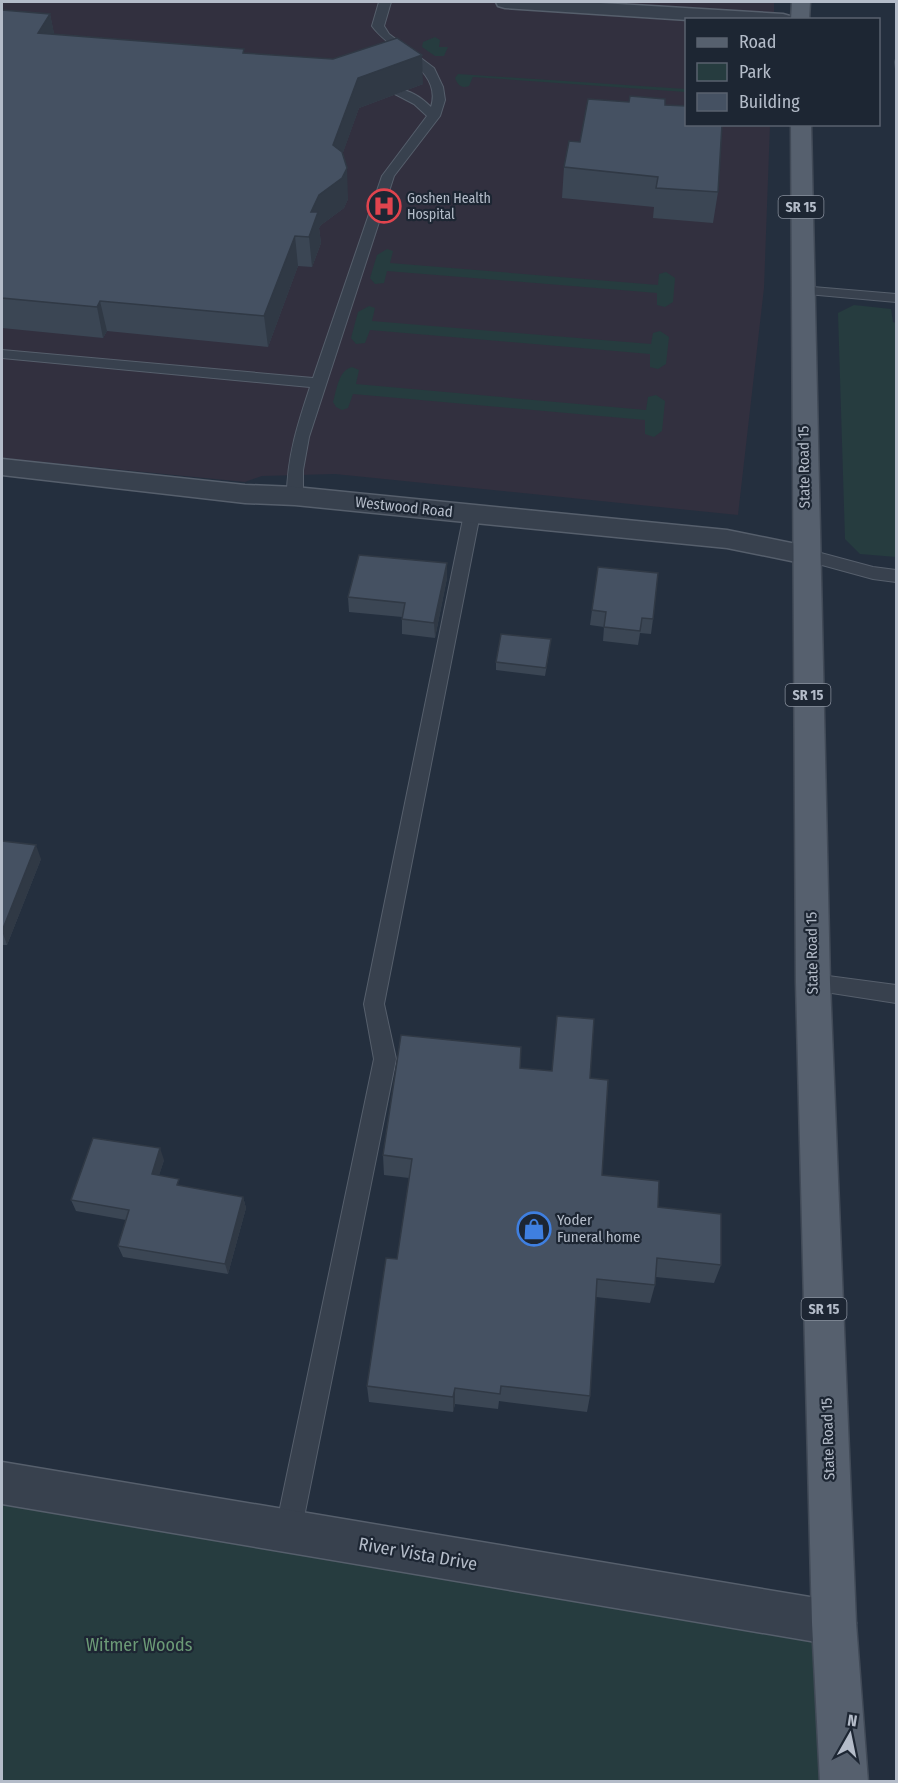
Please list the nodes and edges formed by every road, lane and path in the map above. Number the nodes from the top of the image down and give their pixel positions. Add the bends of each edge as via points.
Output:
1 (385, 2) edge
2 (505, 2) edge
3 (801, 2) edge
4 (752, 18) edge
5 (800, 18) edge
6 (399, 93) edge
7 (434, 116) junction
8 (801, 126) edge
9 (801, 290) junction
10 (897, 298) edge
11 (2, 354) edge
12 (319, 383) junction
13 (2, 467) edge
14 (295, 496) junction
15 (472, 514) junction
16 (806, 555) junction
17 (897, 576) edge
18 (813, 983) junction
19 (897, 994) edge
20 (2, 1483) edge
21 (288, 1532) junction
22 (834, 1623) junction
23 (844, 1782) edge

1 - 7 lane via 378,26 383,41 430,70 439,100
2 - 4 street
3 - 5 main road
6 - 7 lane via 418,101
7 - 12 lane via 388,176
8 - 9 main road, State Road 15 / SR 15
9 - 10 lane
9 - 16 main road, State Road 15 / SR 15
11 - 12 lane
12 - 14 lane via 301,437
13 - 14 street, Westwood Road
14 - 15 street, Westwood Road
15 - 16 street, Westwood Road via 727,539
15 - 21 lane via 374,1004 385,1059
16 - 17 lane
16 - 18 main road, State Road 15 / SR 15
18 - 19 lane
18 - 22 main road, State Road 15 / SR 15
20 - 21 street, River Vista Drive
21 - 22 street, River Vista Drive
22 - 23 main road, State Road 15 / SR 15

